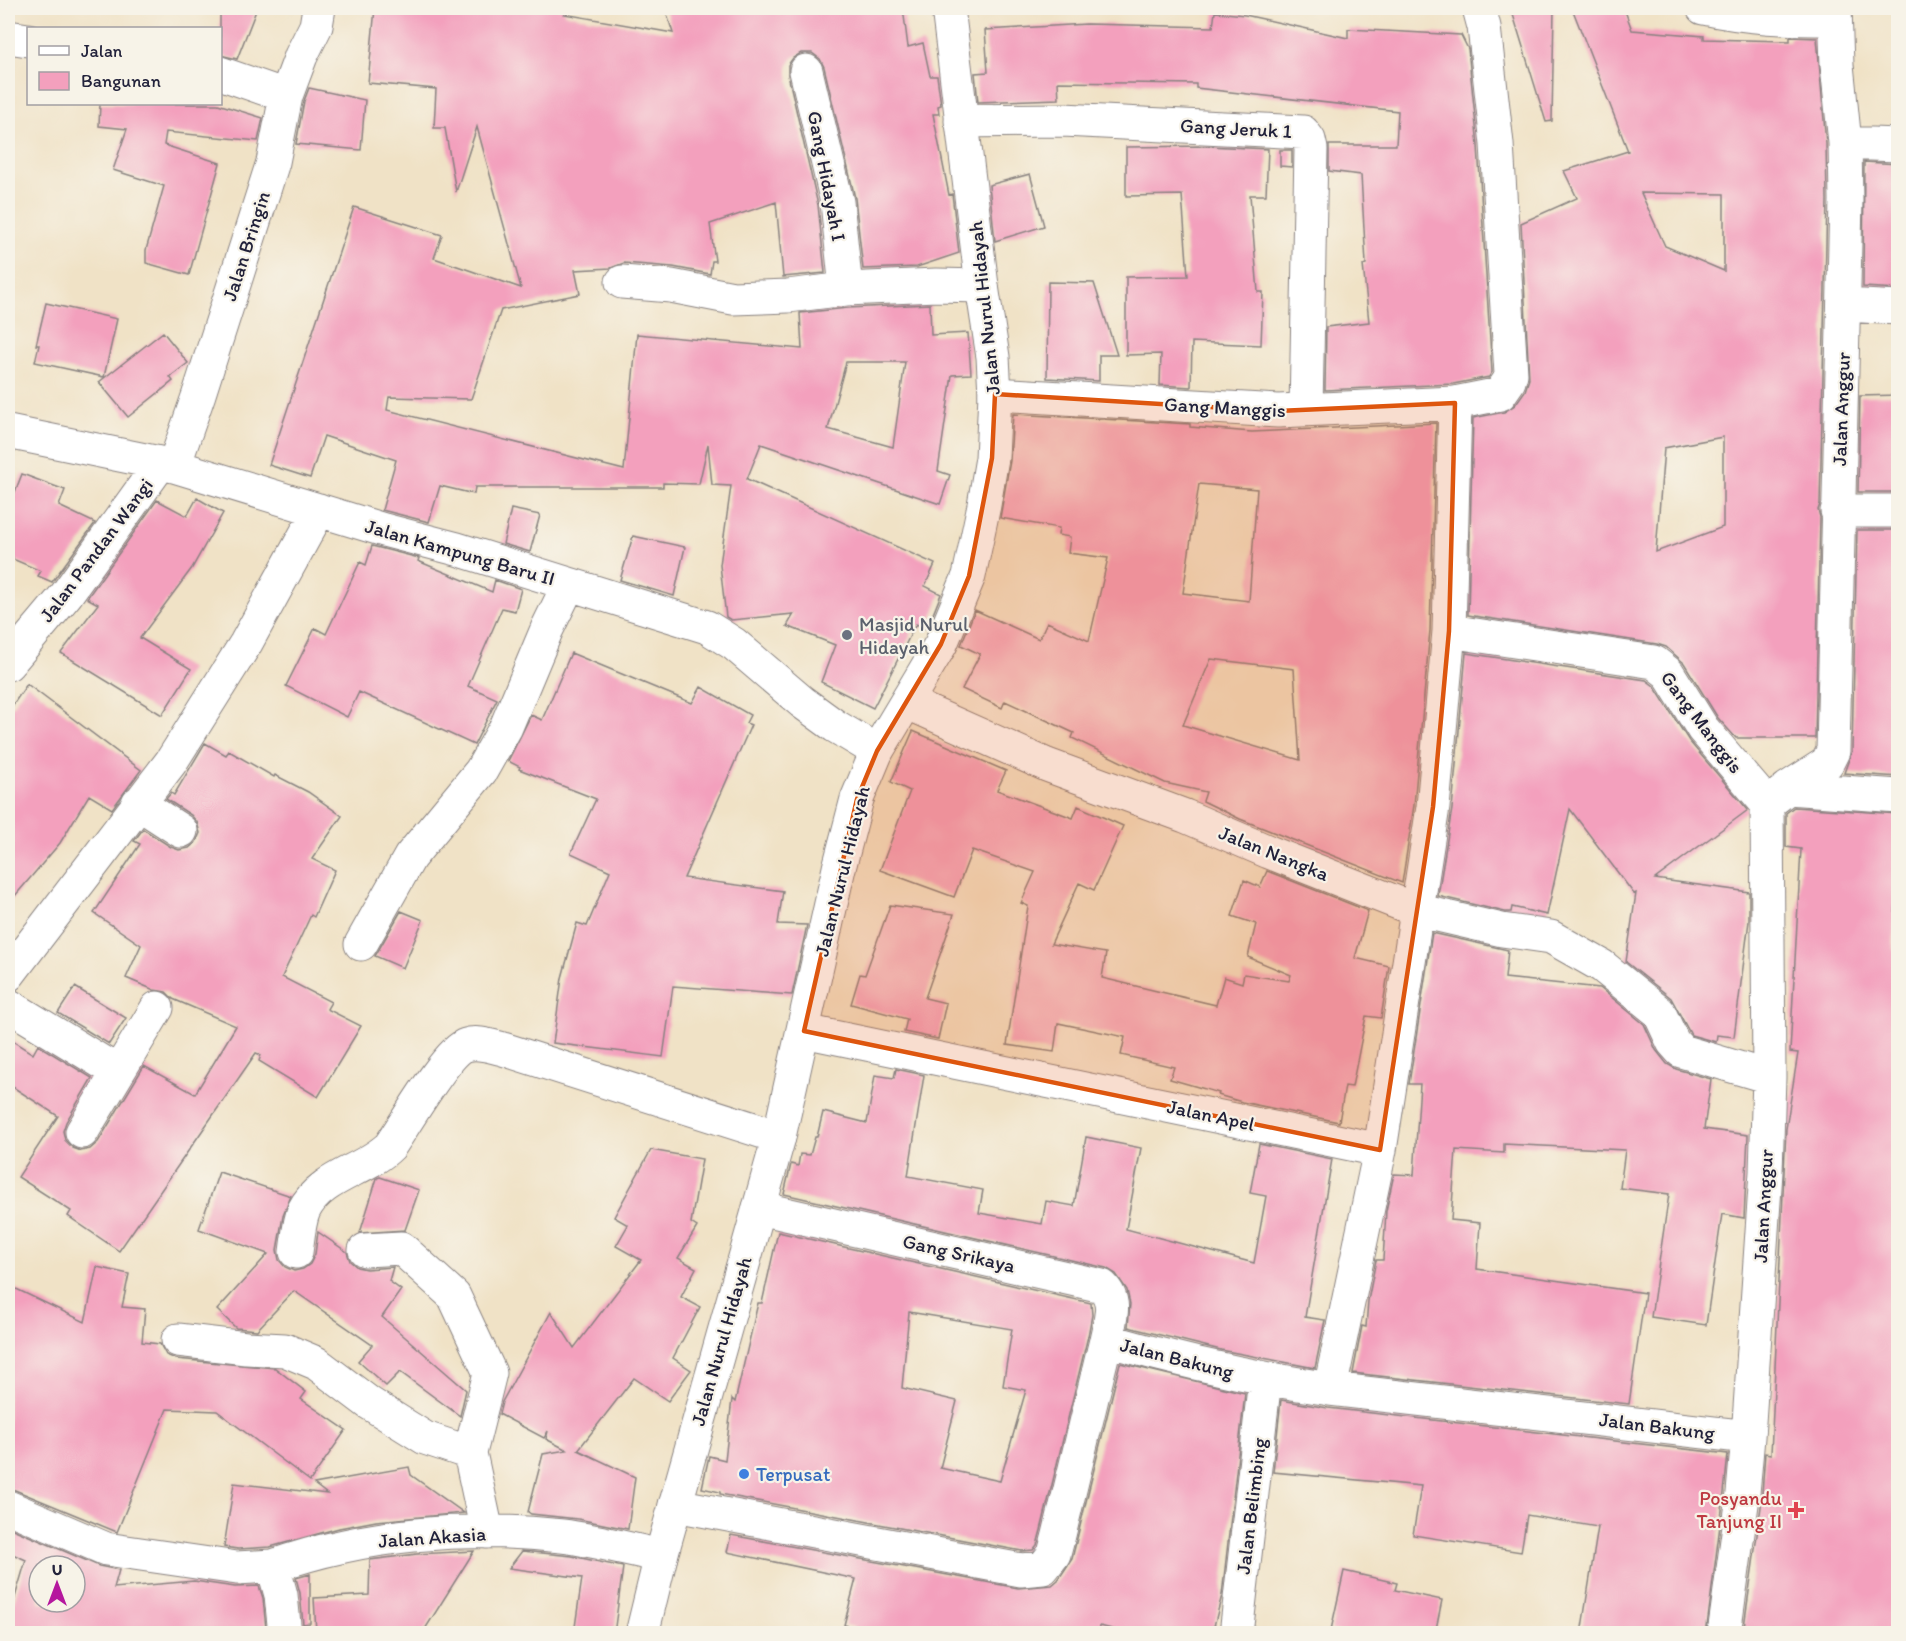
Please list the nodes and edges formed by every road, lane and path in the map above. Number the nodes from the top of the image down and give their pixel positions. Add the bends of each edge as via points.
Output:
1 (948, 8) edge
2 (1479, 8) edge
3 (1703, 8) edge
4 (1834, 14) edge
5 (317, 17) edge
6 (8, 37) edge
7 (27, 40) edge
8 (806, 71) dead end
9 (222, 74) edge
10 (286, 96) junction
11 (961, 122) junction
12 (1845, 143) junction
13 (1899, 144) edge
14 (622, 282) dead end
15 (982, 286) junction
16 (846, 289) junction
17 (1845, 305) junction
18 (1899, 308) edge
19 (995, 394) junction
20 (1455, 404) junction
21 (1306, 410) junction
22 (8, 432) edge
23 (167, 465) junction
24 (319, 510) junction
25 (1838, 511) junction
26 (1899, 512) edge
27 (568, 584) junction
28 (1449, 631) junction
29 (8, 664) edge
30 (908, 703) junction
31 (877, 751) junction
32 (1778, 796) junction
33 (1899, 796) edge
34 (138, 803) junction
35 (181, 831) dead end
36 (1416, 910) junction
37 (361, 944) dead end
38 (8, 975) edge
39 (8, 1005) edge
40 (157, 1008) dead end
41 (804, 1032) junction
42 (118, 1071) junction
43 (1769, 1077) junction
44 (82, 1132) dead end
45 (779, 1137) junction
46 (1380, 1150) junction
47 (759, 1208) junction
48 (364, 1250) dead end
49 (296, 1252) dead end
50 (178, 1340) dead end
51 (1107, 1340) junction
52 (1265, 1379) junction
53 (1330, 1389) junction
54 (1748, 1437) junction
55 (470, 1453) junction
56 (675, 1505) junction
57 (8, 1507) edge
58 (487, 1532) junction
59 (661, 1556) junction
60 (273, 1566) junction
61 (285, 1634) edge
62 (642, 1634) edge
63 (1236, 1634) edge
64 (1724, 1634) edge

1 - 11 street, Jalan Nurul Hidayah
2 - 20 street, Gang Manggis via 1497,144 1511,374 1500,394
3 - 4 street via 1777,20
4 - 12 street, Jalan Anggur
5 - 10 street, Jalan Bringin
6 - 7 street
8 - 16 street, Gang Hidayah I via 837,202
9 - 10 street
10 - 23 street, Jalan Bringin via 273,162 199,394
11 - 15 street, Jalan Nurul Hidayah
11 - 21 street, Gang Jeruk 1 via 1063,120 1303,132 1311,149
12 - 13 street
12 - 17 street, Jalan Anggur
14 - 16 street via 671,286 733,298
15 - 16 street
15 - 19 street, Jalan Nurul Hidayah
17 - 18 street
17 - 25 street, Jalan Anggur
19 - 21 street, Gang Manggis
19 - 30 street, Jalan Nurul Hidayah via 990,467 969,576 941,644
20 - 21 street, Gang Manggis
20 - 28 street
22 - 23 street, Jalan Kampung Baru II
23 - 24 street, Jalan Kampung Baru II
23 - 29 street, Jalan Pandan Wangi
24 - 27 street, Jalan Kampung Baru II
24 - 34 street via 240,653 171,762
25 - 26 street
25 - 32 street, Jalan Anggur via 1833,751 1827,763
27 - 31 street, Jalan Kampung Baru II via 707,627 734,644 802,702
27 - 37 street via 506,728 481,771 410,857
28 - 32 street, Gang Manggis via 1654,662 1668,673 1702,729
28 - 36 street via 1433,807
30 - 31 street, Jalan Nurul Hidayah
30 - 36 street, Jalan Nangka via 1047,765 1185,816
31 - 41 street, Jalan Nurul Hidayah via 856,799
32 - 33 street
32 - 43 street, Jalan Anggur
34 - 35 street
34 - 38 street
36 - 43 street, Jalan Nangka via 1551,937 1602,966 1659,1012 1681,1051
36 - 46 street
39 - 42 street
40 - 42 street
41 - 45 street, Jalan Nurul Hidayah
41 - 46 street, Jalan Apel
42 - 44 street
43 - 54 street, Jalan Anggur
45 - 47 street, Jalan Nurul Hidayah
45 - 49 street via 503,1049 481,1043 465,1045 440,1069 385,1151 317,1192 308,1203
46 - 53 street
47 - 51 street, Gang Srikaya via 1102,1286 1112,1300
47 - 56 street, Jalan Nurul Hidayah
48 - 55 street via 401,1248 454,1296 490,1373
50 - 55 street via 285,1350 316,1363 424,1438
51 - 52 street, Jalan Bakung
51 - 56 street, Jalan Bakung via 1054,1554 1043,1569 1021,1570
52 - 53 street, Jalan Bakung
52 - 63 street, Jalan Belimbing
53 - 54 street, Jalan Bakung
54 - 64 street, Jalan Anggur
55 - 58 street
56 - 59 street, Jalan Nurul Hidayah
57 - 60 street, Jalan Akasia via 106,1549 237,1568
58 - 59 street, Jalan Akasia via 563,1536
58 - 60 street, Jalan Akasia via 352,1543
59 - 62 street, Jalan Nurul Hidayah
60 - 61 street

